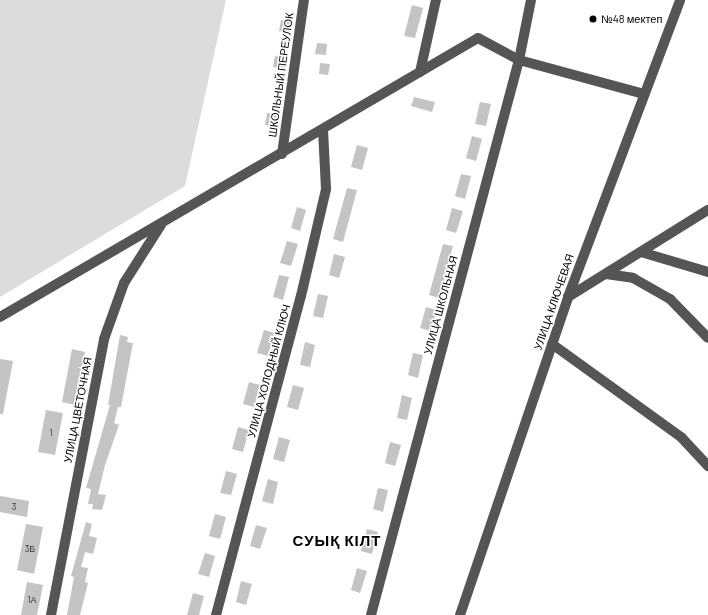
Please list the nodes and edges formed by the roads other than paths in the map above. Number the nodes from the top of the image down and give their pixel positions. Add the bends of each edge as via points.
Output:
1 (304, 0) edge
2 (436, 0) edge
3 (530, 0) edge
4 (680, 0) edge
5 (518, 60) junction
6 (420, 72) junction
7 (644, 94) junction
8 (323, 130) junction
9 (282, 154) junction
10 (708, 210) edge
11 (163, 222) junction
12 (641, 252) junction
13 (708, 272) edge
14 (606, 274) junction
15 (568, 297) junction
16 (0, 317) edge
17 (708, 338) edge
18 (552, 344) junction
19 (708, 466) edge
20 (51, 615) edge
21 (216, 615) edge
22 (371, 615) edge
23 (460, 615) edge

1 - 9 street, ШКОЛЬНЫЙ ПЕРЕУЛОК
2 - 6 street
3 - 5 street, УЛИЦА ШКОЛЬНАЯ
4 - 7 street, УЛИЦА КЛЮЧЕВАЯ
5 - 6 street via 478,38
5 - 7 street
5 - 22 street, УЛИЦА ШКОЛЬНАЯ
6 - 8 street
7 - 15 street, УЛИЦА КЛЮЧЕВАЯ
8 - 9 street
8 - 21 street, УЛИЦА ХОЛОДНЫЙ КЛЮЧ via 326,189 301,296
9 - 11 street
10 - 12 street
11 - 16 street
11 - 20 street, УЛИЦА ЦВЕТОЧНАЯ via 124,283 104,339
12 - 13 street
12 - 14 street
14 - 15 street
14 - 17 street via 633,278 670,299
15 - 18 street, УЛИЦА КЛЮЧЕВАЯ
18 - 19 street via 681,437
18 - 23 street, УЛИЦА КЛЮЧЕВАЯ

